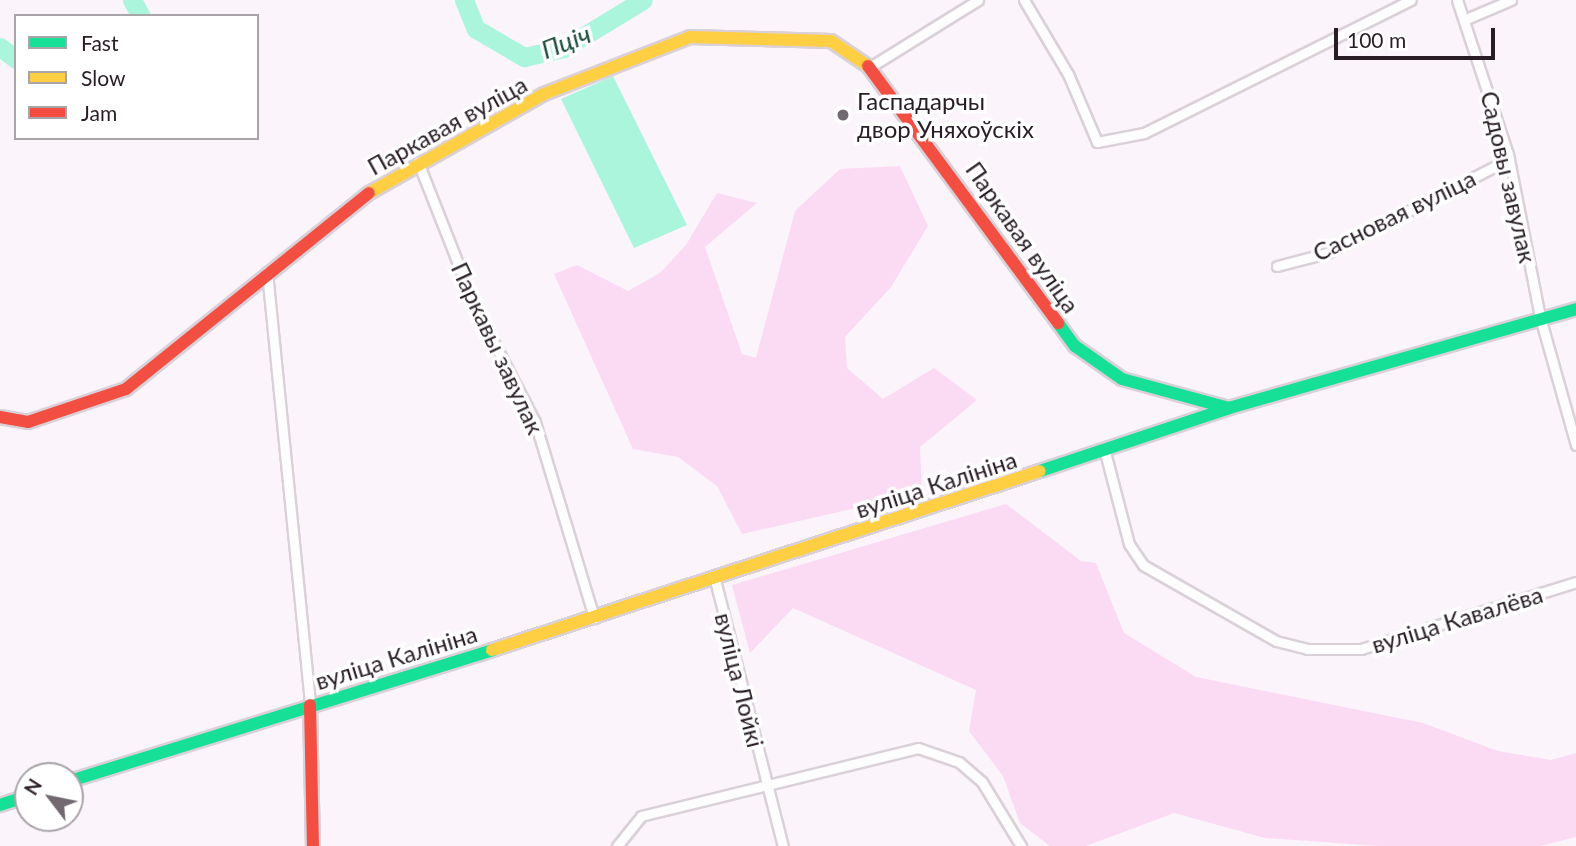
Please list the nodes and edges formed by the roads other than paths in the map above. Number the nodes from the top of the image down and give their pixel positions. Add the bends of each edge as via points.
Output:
1 (978, 0) edge
2 (1024, 0) edge
3 (1411, 0) edge
4 (1457, 0) edge
5 (1511, 0) edge
6 (1466, 19) junction
7 (870, 67) junction
8 (1509, 159) junction
9 (418, 162) junction
10 (1277, 266) dead end
11 (267, 272) junction
12 (1576, 309) edge
13 (1540, 317) junction
14 (1229, 408) junction
15 (0, 417) edge
16 (1576, 445) edge
17 (1105, 452) junction
18 (713, 576) junction
19 (1576, 582) edge
20 (594, 618) junction
21 (310, 705) junction
22 (84, 777) edge
23 (765, 784) junction
24 (313, 846) edge
25 (617, 846) edge
26 (783, 846) edge
27 (1021, 846) edge

1 - 7 street
2 - 3 street via 1068,75 1097,142 1144,133
4 - 6 street, Садовы завулак
5 - 6 street
6 - 8 street, Садовы завулак
7 - 9 street, Паркавая вуліца via 831,41 690,37 544,94
7 - 14 street, Паркавая вуліца via 1075,345 1122,379
8 - 10 street, Сасновая вуліца via 1327,253
8 - 13 street, Садовы завулак
9 - 11 street, Паркавая вуліца
9 - 20 street, Паркавы завулак via 474,304 535,422
11 - 15 street, Паркавая вуліца via 126,389 28,422
11 - 21 street
12 - 13 street, вуліца Калініна
13 - 14 street, вуліца Калініна
13 - 16 street, Садовы завулак
14 - 17 street, вуліца Калініна
17 - 18 street, вуліца Калініна
17 - 19 street, вуліца Кавалёва via 1129,544 1143,565 1276,641 1307,649 1361,649
18 - 20 street, вуліца Калініна
18 - 23 street, вуліца Лойкі
20 - 21 street, вуліца Калініна
21 - 22 street, вуліца Калініна
21 - 24 street
23 - 25 street via 641,816
23 - 26 street, вуліца Лойкі
23 - 27 street via 918,748 959,762 982,782

